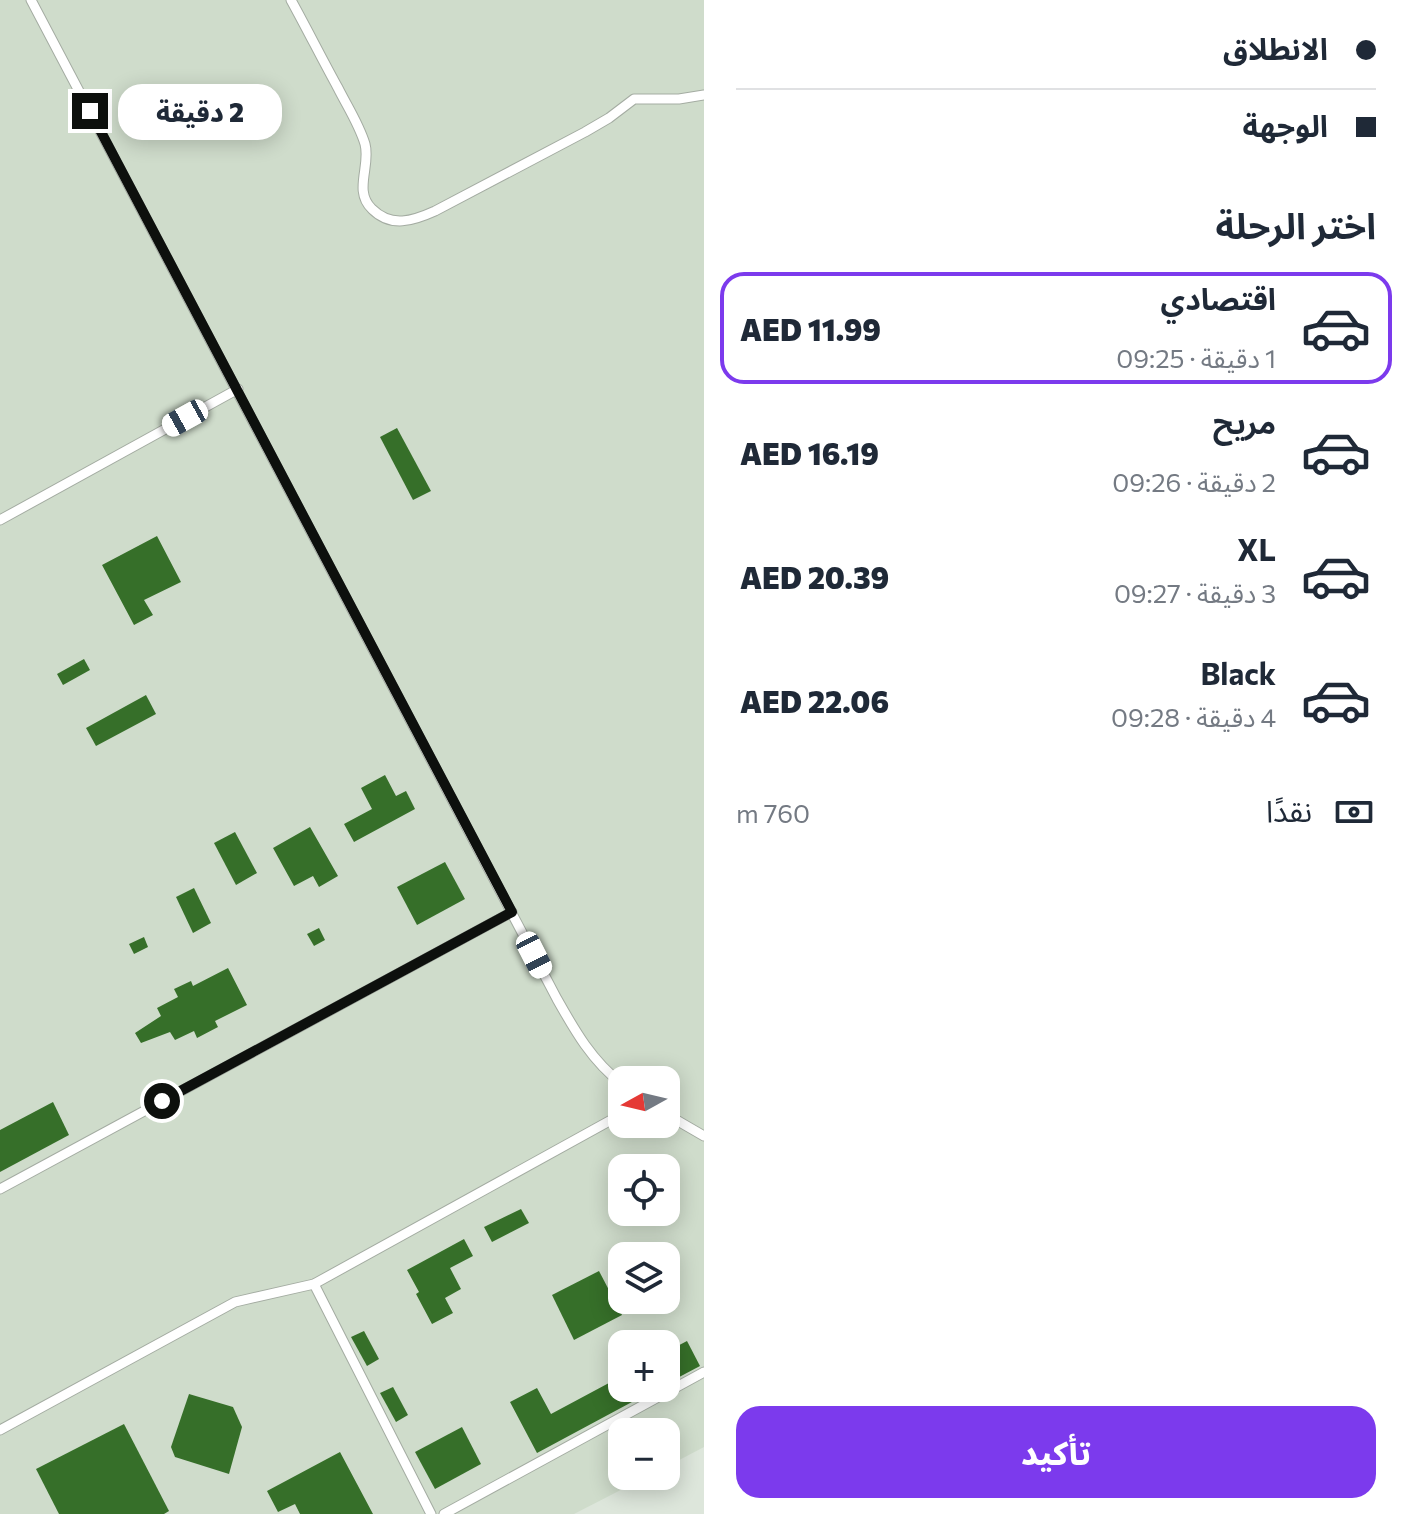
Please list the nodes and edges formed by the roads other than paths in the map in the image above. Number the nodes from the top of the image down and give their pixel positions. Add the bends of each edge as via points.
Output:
1 (31, 0) edge
2 (291, 0) edge
3 (704, 95) edge
4 (238, 389) junction
5 (0, 520) edge
6 (512, 912) junction
7 (608, 1071) edge
8 (608, 1122) edge
9 (680, 1122) edge
10 (704, 1136) edge
11 (0, 1189) edge
12 (314, 1284) junction
13 (704, 1372) edge
14 (0, 1430) edge
15 (431, 1514) edge
16 (444, 1514) edge

1 - 4 street
2 - 3 street via 360,130 367,156 365,201 390,220 415,220 435,211 585,132 634,99
4 - 5 street
4 - 6 street
6 - 7 street via 578,1038
6 - 11 street
8 - 12 street
9 - 10 street
12 - 14 street via 235,1302
12 - 15 street
13 - 16 street

